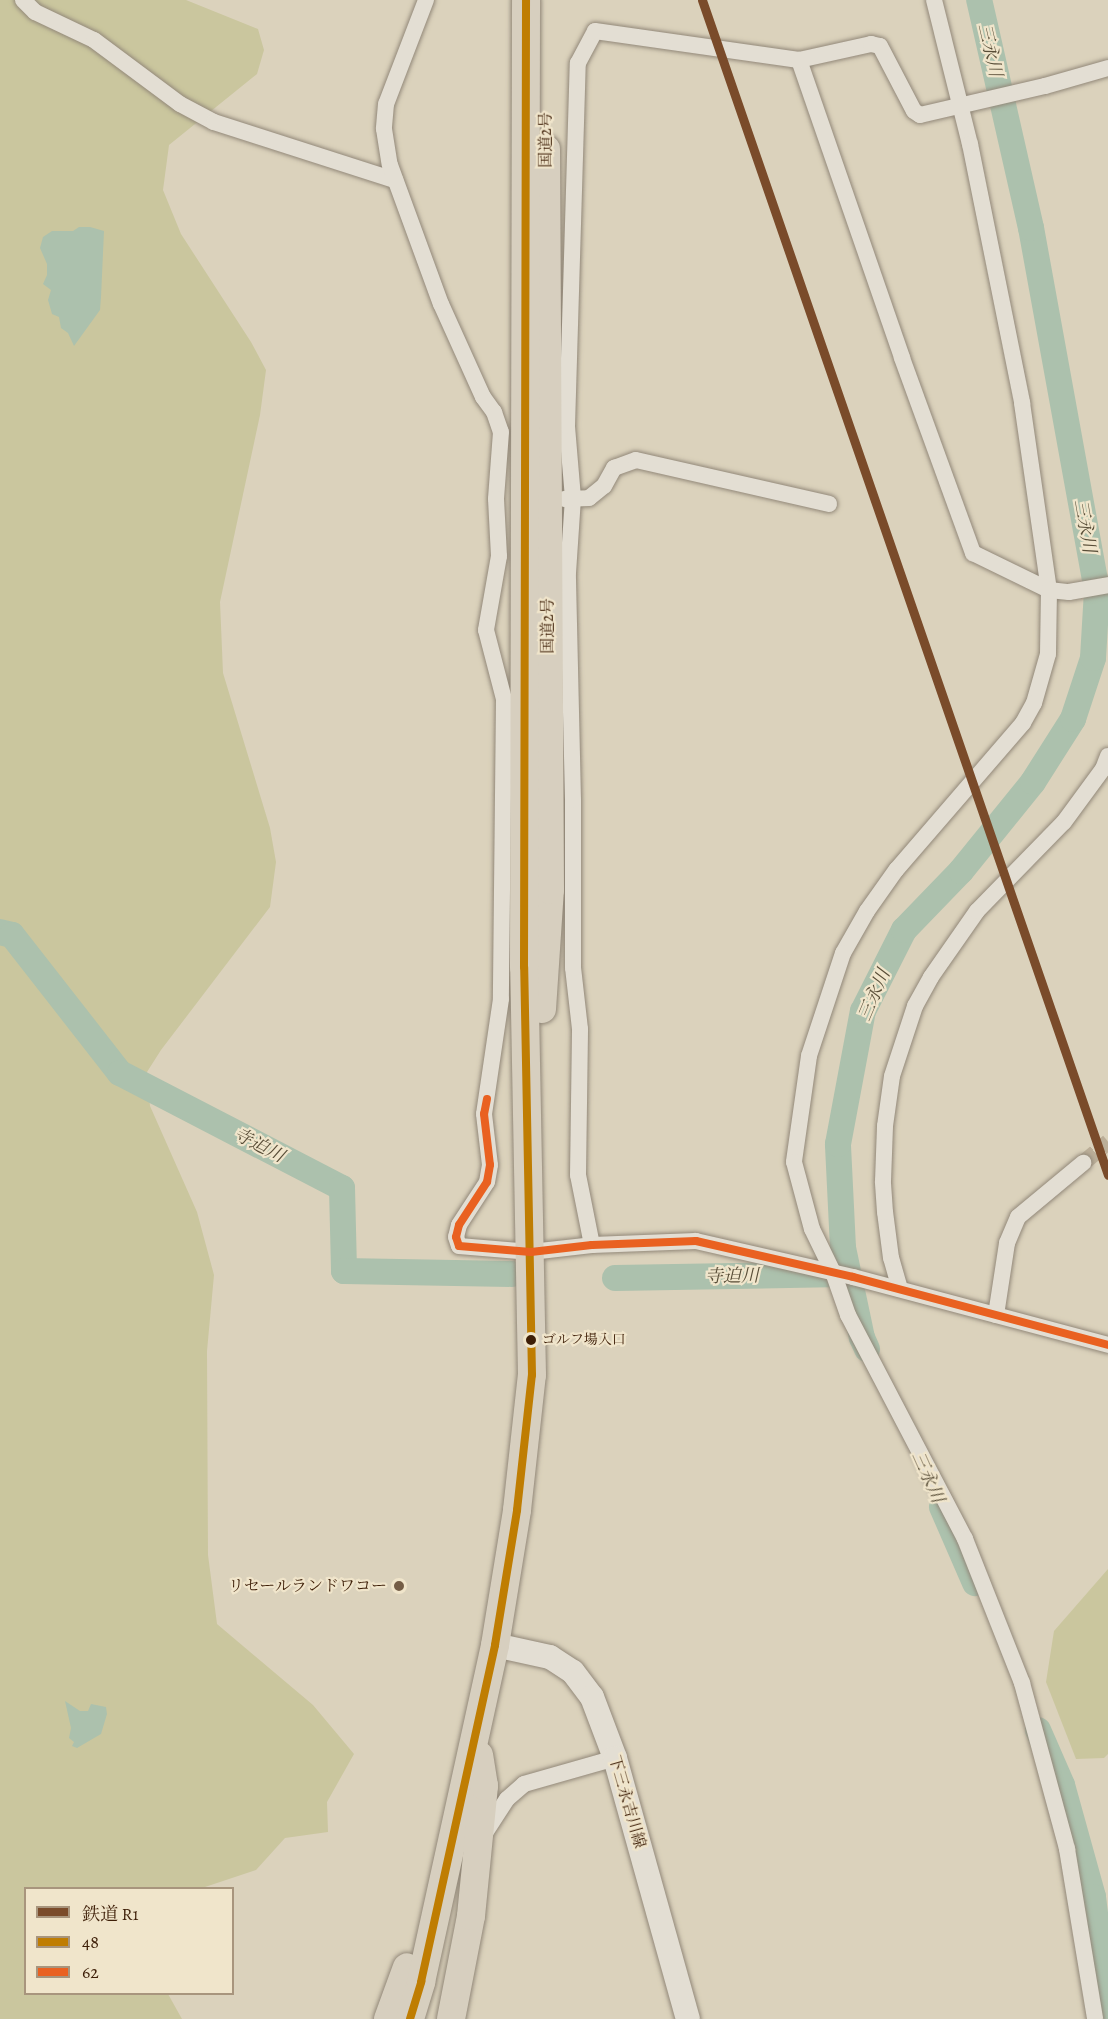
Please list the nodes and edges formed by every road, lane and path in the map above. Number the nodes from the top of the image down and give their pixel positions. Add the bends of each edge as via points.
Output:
1 (23, 0) edge
2 (426, 0) edge
3 (526, 0) edge
4 (545, 0) edge
5 (934, 0) edge
6 (799, 60) junction
7 (1108, 68) edge
8 (964, 106) junction
9 (395, 180) junction
10 (565, 499) junction
11 (829, 504) dead end
12 (1108, 585) edge
13 (1056, 591) junction
14 (1108, 756) edge
15 (1083, 1163) tunnel mouth
16 (592, 1245) junction
17 (531, 1252) junction
18 (833, 1272) junction
19 (900, 1289) junction
20 (996, 1315) junction
21 (1108, 1345) edge
22 (495, 1645) junction
23 (476, 1736) junction
24 (615, 1758) junction
25 (478, 1846) junction
26 (446, 1872) junction
27 (388, 2019) edge
28 (410, 2019) edge
29 (451, 2019) edge
30 (688, 2019) edge
31 (1095, 2019) edge

1 - 9 street via 35,12 94,40 180,104 214,122
2 - 9 street via 386,104 384,129
3 - 17 highway, 国道2号 via 524,967
4 - 17 highway, 国道2号 via 550,890
5 - 8 street
6 - 8 street via 871,44 880,46 914,111 920,115
6 - 10 street via 596,31 578,63
6 - 13 street via 973,553
7 - 8 street
8 - 13 street
9 - 17 street via 441,304 501,432 504,499 486,630 504,699 501,999 484,1114 488,1182 456,1237 459,1246 472,1249
10 - 11 street via 589,498 604,486 614,468 636,460
10 - 16 street via 573,968 580,1029 578,1175
12 - 13 street
13 - 18 street via 1048,654 1034,703 1023,723 896,870 867,910 843,953 808,1056 794,1162 812,1229
14 - 19 street via 1064,822 977,911 915,1005 892,1076 885,1137 885,1212
15 - 20 street via 1018,1217 1007,1243
16 - 17 street
16 - 18 street via 696,1241
17 - 22 highway, 国道2号 via 532,1376 517,1510
18 - 19 street
18 - 31 street via 848,1315 965,1539 1023,1683 1067,1849
19 - 20 street
20 - 21 street
22 - 23 highway, 国道2号
22 - 24 main road, 下三永吉川線 via 550,1657 573,1672 592,1697
23 - 25 highway via 484,1786
23 - 26 highway, 国道2号
24 - 25 street via 524,1784 493,1818
24 - 30 main road, 下三永吉川線
25 - 29 highway via 471,1916
26 - 27 highway
26 - 28 highway, 国道2号

